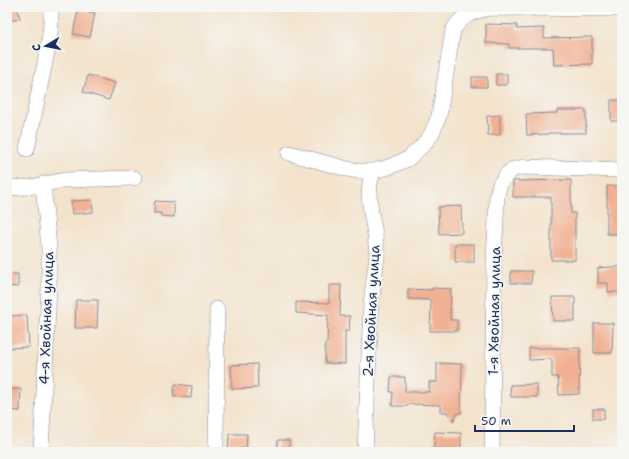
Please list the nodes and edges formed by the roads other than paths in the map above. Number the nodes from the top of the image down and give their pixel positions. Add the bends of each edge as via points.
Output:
1 (51, 7) edge
2 (622, 9) edge
3 (27, 150) dead end
4 (290, 153) dead end
5 (622, 170) edge
6 (373, 171) junction
7 (134, 178) dead end
8 (43, 184) junction
9 (7, 188) edge
10 (217, 309) dead end
11 (40, 452) edge
12 (216, 452) edge
13 (365, 452) edge
14 (492, 452) edge

1 - 3 street via 49,43
2 - 6 street via 490,8 466,15 459,20 453,30 438,116 431,135 408,159
4 - 6 street via 347,169
5 - 14 street, 1-я Хвойная улица via 514,169 508,172 500,184 497,196 494,262
6 - 13 street, 2-я Хвойная улица via 369,195 377,256 371,304
7 - 8 street via 66,180
8 - 9 street
8 - 11 street, 4-я Хвойная улица via 49,248 49,287
10 - 12 street

